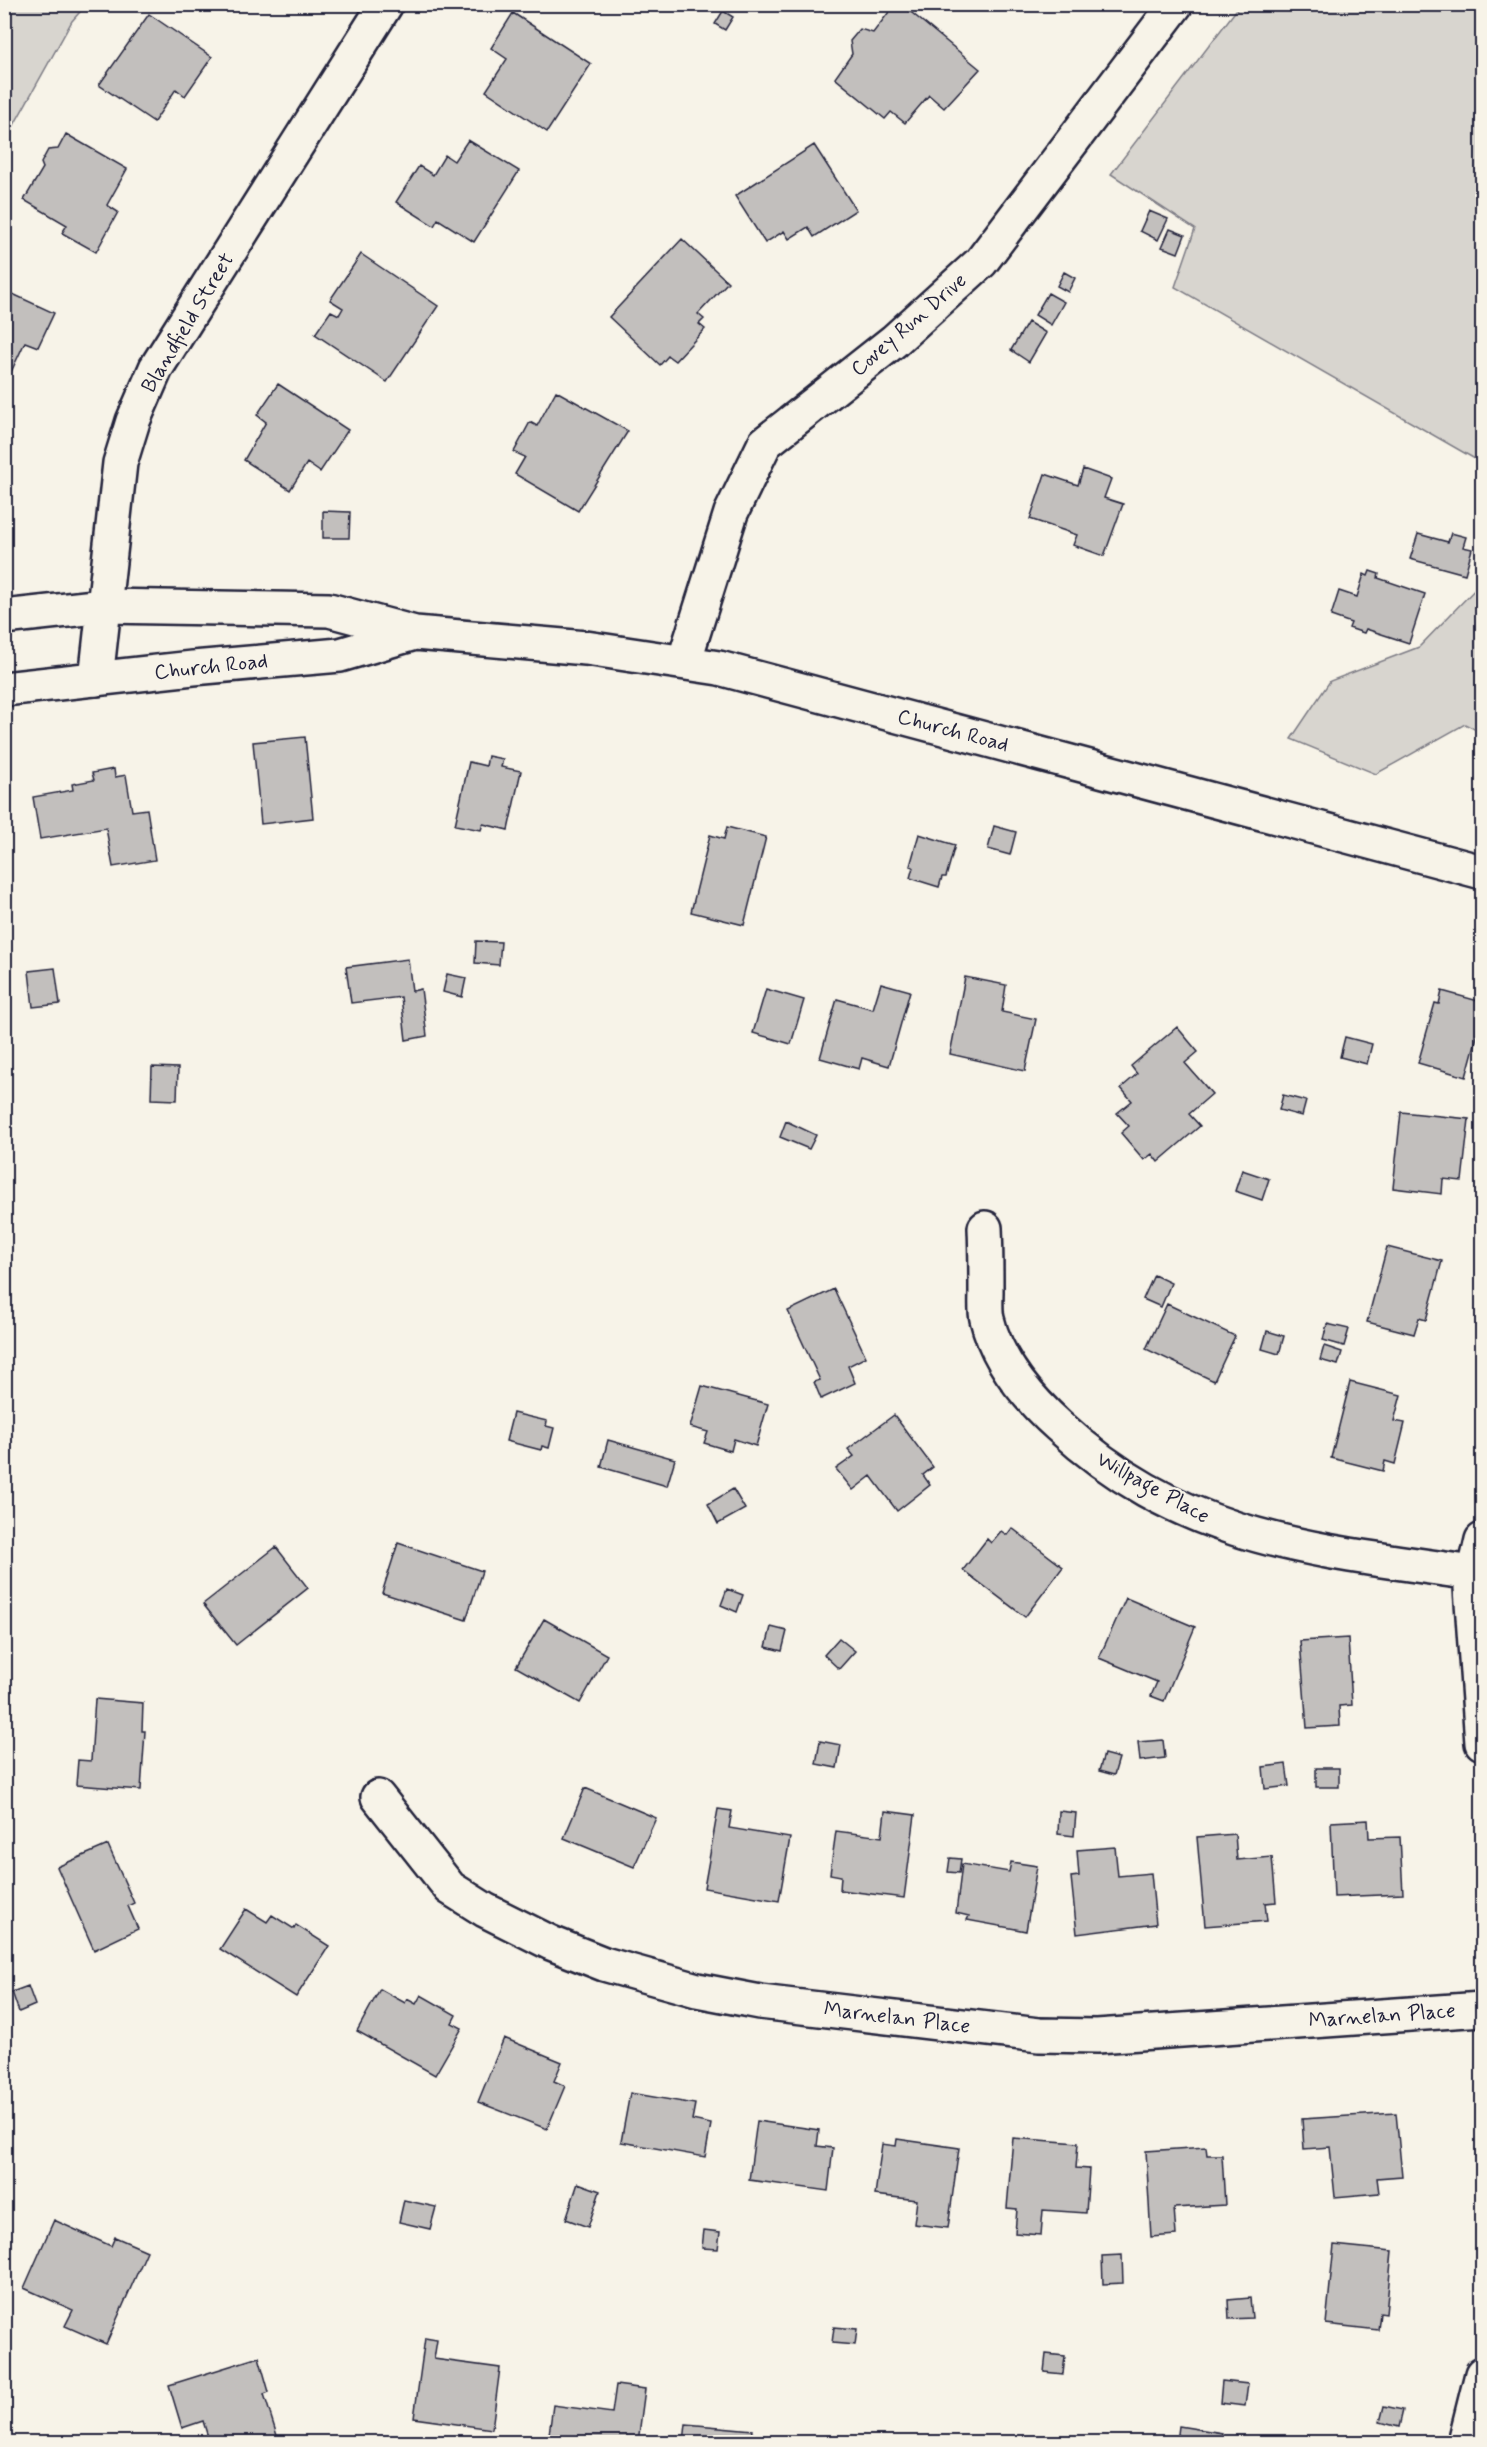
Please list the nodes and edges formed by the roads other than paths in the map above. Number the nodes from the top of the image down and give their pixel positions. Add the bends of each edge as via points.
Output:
1 (386, 4) edge
2 (1176, 4) edge
3 (104, 606) junction
4 (4, 617) edge
5 (415, 633) junction
6 (684, 662) junction
7 (96, 679) junction
8 (4, 689) edge
9 (1482, 872) edge
10 (985, 1228) dead end
11 (1482, 1540) edge
12 (1473, 1573) junction
13 (1482, 1743) edge
14 (378, 1797) dead end
15 (1482, 2009) edge
16 (1482, 2374) edge
17 (1465, 2442) edge

1 - 3 street, Blandfield Street via 156,368 120,463
2 - 6 street, Covey Run Drive via 981,262 894,341 765,443 731,513
3 - 4 street, Church Road
3 - 5 street, Church Road via 329,610
3 - 7 street, Blandfield Street
5 - 6 street, Church Road via 586,648
5 - 7 street, Church Road via 340,655
6 - 9 street, Church Road via 730,671
7 - 8 street, Church Road
10 - 12 street, Willpage Place via 987,1318 1002,1357 1040,1408 1086,1452 1171,1503 1261,1538 1332,1553
11 - 12 street
12 - 13 street
14 - 15 street, Marnelan Place via 450,1888 485,1910 604,1964 697,1990 760,2002 1050,2035 1097,2036
16 - 17 street

